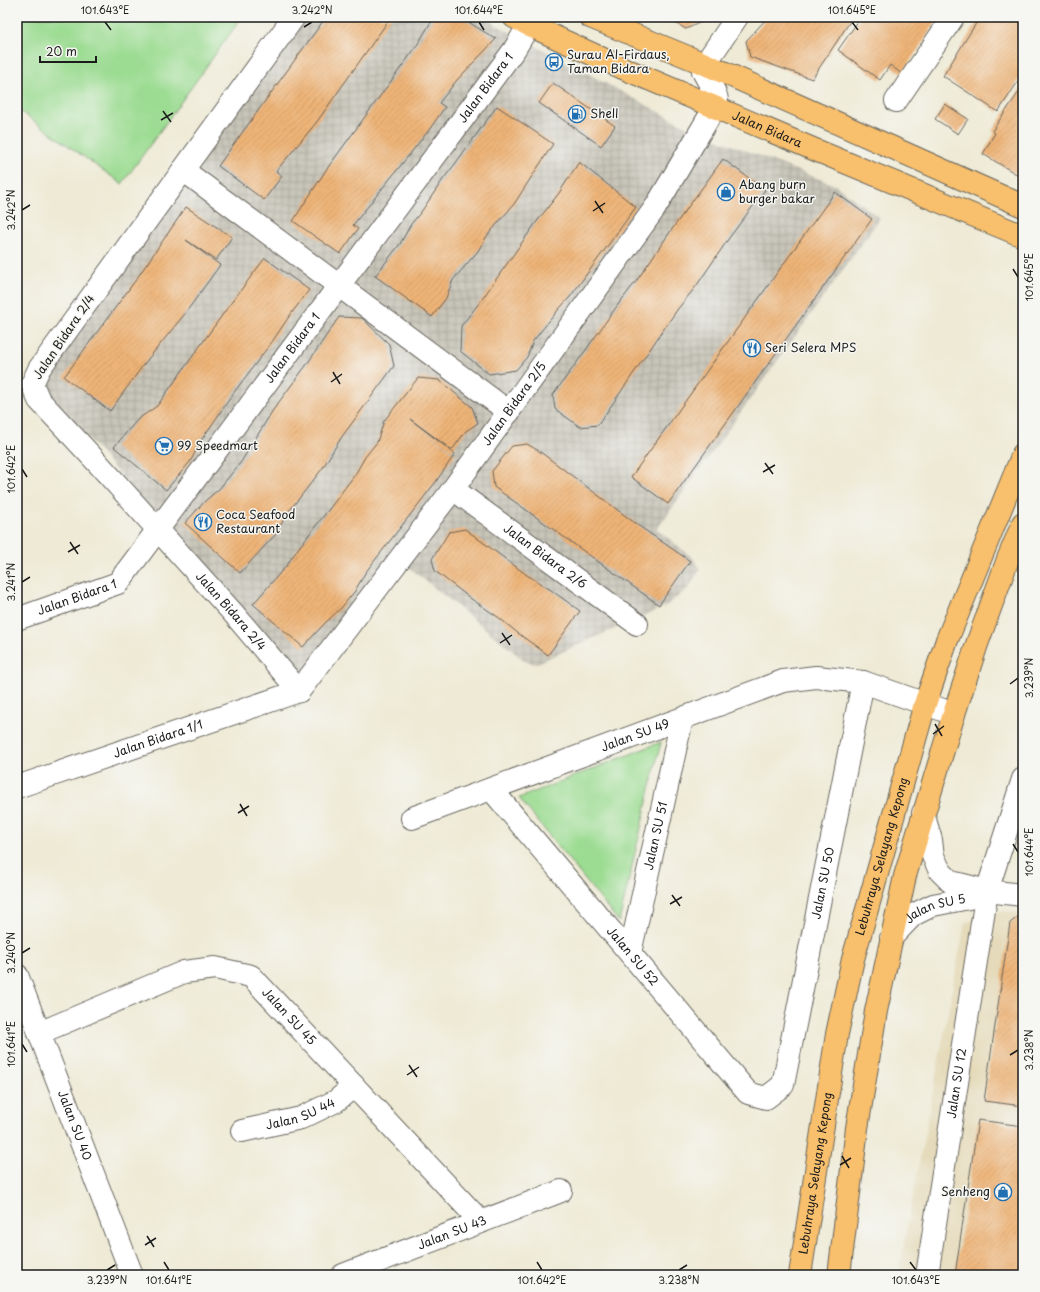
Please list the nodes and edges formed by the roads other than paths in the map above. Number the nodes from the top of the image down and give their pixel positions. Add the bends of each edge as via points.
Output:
1 (294, 17) edge
2 (590, 17) edge
3 (737, 17) edge
4 (953, 17) edge
5 (525, 20) edge
6 (705, 64) junction
7 (896, 101) dead end
8 (715, 107) junction
9 (183, 170) junction
10 (1023, 206) edge
11 (1023, 236) edge
12 (340, 286) junction
13 (509, 412) junction
14 (1023, 454) edge
15 (453, 489) junction
16 (1023, 523) edge
17 (158, 530) junction
18 (17, 619) edge
19 (637, 624) dead end
20 (863, 682) junction
21 (299, 691) junction
22 (925, 704) junction
23 (954, 714) junction
24 (682, 718) junction
25 (1023, 779) edge
26 (17, 787) edge
27 (491, 789) junction
28 (923, 813) junction
29 (412, 818) dead end
30 (987, 891) junction
31 (1023, 895) edge
32 (892, 938) junction
33 (630, 953) junction
34 (17, 975) edge
35 (39, 1033) junction
36 (783, 1085) joint
37 (354, 1086) junction
38 (242, 1131) dead end
39 (561, 1191) dead end
40 (481, 1222) junction
41 (807, 1228) junction
42 (369, 1270) edge
43 (132, 1275) edge
44 (343, 1275) edge
45 (800, 1275) edge
46 (814, 1275) edge
47 (840, 1275) edge
48 (927, 1275) edge

1 - 9 street, Jalan Bidara 2/4
2 - 6 main road
3 - 6 street
4 - 7 street
5 - 8 main road, Jalan Bidara via 618,66
5 - 12 street, Jalan Bidara 1 via 514,50
6 - 8 street via 703,71 715,93
6 - 10 main road
8 - 11 main road, Jalan Bidara
8 - 13 street, Jalan Bidara 2/5 via 655,208
9 - 12 street
9 - 17 street, Jalan Bidara 2/4 via 39,369 32,384 38,400
12 - 13 street
12 - 17 street, Jalan Bidara 1
13 - 15 street, Jalan Bidara 2/5
14 - 22 main road, Lebuhraya Selayang Kepong via 947,640
15 - 19 street, Jalan Bidara 2/6
15 - 21 street, Jalan Bidara 2/5
16 - 23 main road
17 - 18 street, Jalan Bidara 1 via 118,583
17 - 21 street, Jalan Bidara 2/4
20 - 22 street, Jalan SU 49
20 - 24 street, Jalan SU 49 via 816,677 783,681
20 - 36 street, Jalan SU 50
21 - 26 street, Jalan Bidara 1/1
22 - 23 street, Jalan SU 49
22 - 41 main road, Lebuhraya Selayang Kepong via 852,966 837,1034
23 - 28 main road
24 - 27 street, Jalan SU 49
24 - 33 street, Jalan SU 51
25 - 30 street, Jalan SU 12
27 - 29 street, Jalan SU 49
27 - 33 street, Jalan SU 52
28 - 30 street, Jalan SU 5 via 933,856 940,871 951,882
28 - 32 main road via 905,876
30 - 31 street, Jalan SU 5
30 - 32 street, Jalan SU 5 via 969,898 933,905 913,915
30 - 48 street, Jalan SU 12
32 - 47 main road via 876,1011 857,1128
33 - 36 street, Jalan SU 52 via 748,1093 766,1098
34 - 35 street, Jalan SU 40
35 - 37 street, Jalan SU 45 via 184,972 215,968 251,976
35 - 43 street, Jalan SU 40
37 - 38 street, Jalan SU 44 via 336,1101 300,1118
37 - 40 street, Jalan SU 45
39 - 40 street, Jalan SU 43
40 - 42 street, Jalan SU 43
41 - 45 main road, Lebuhraya Selayang Kepong
41 - 46 main road via 812,1247
42 - 44 street, Jalan SU 43

